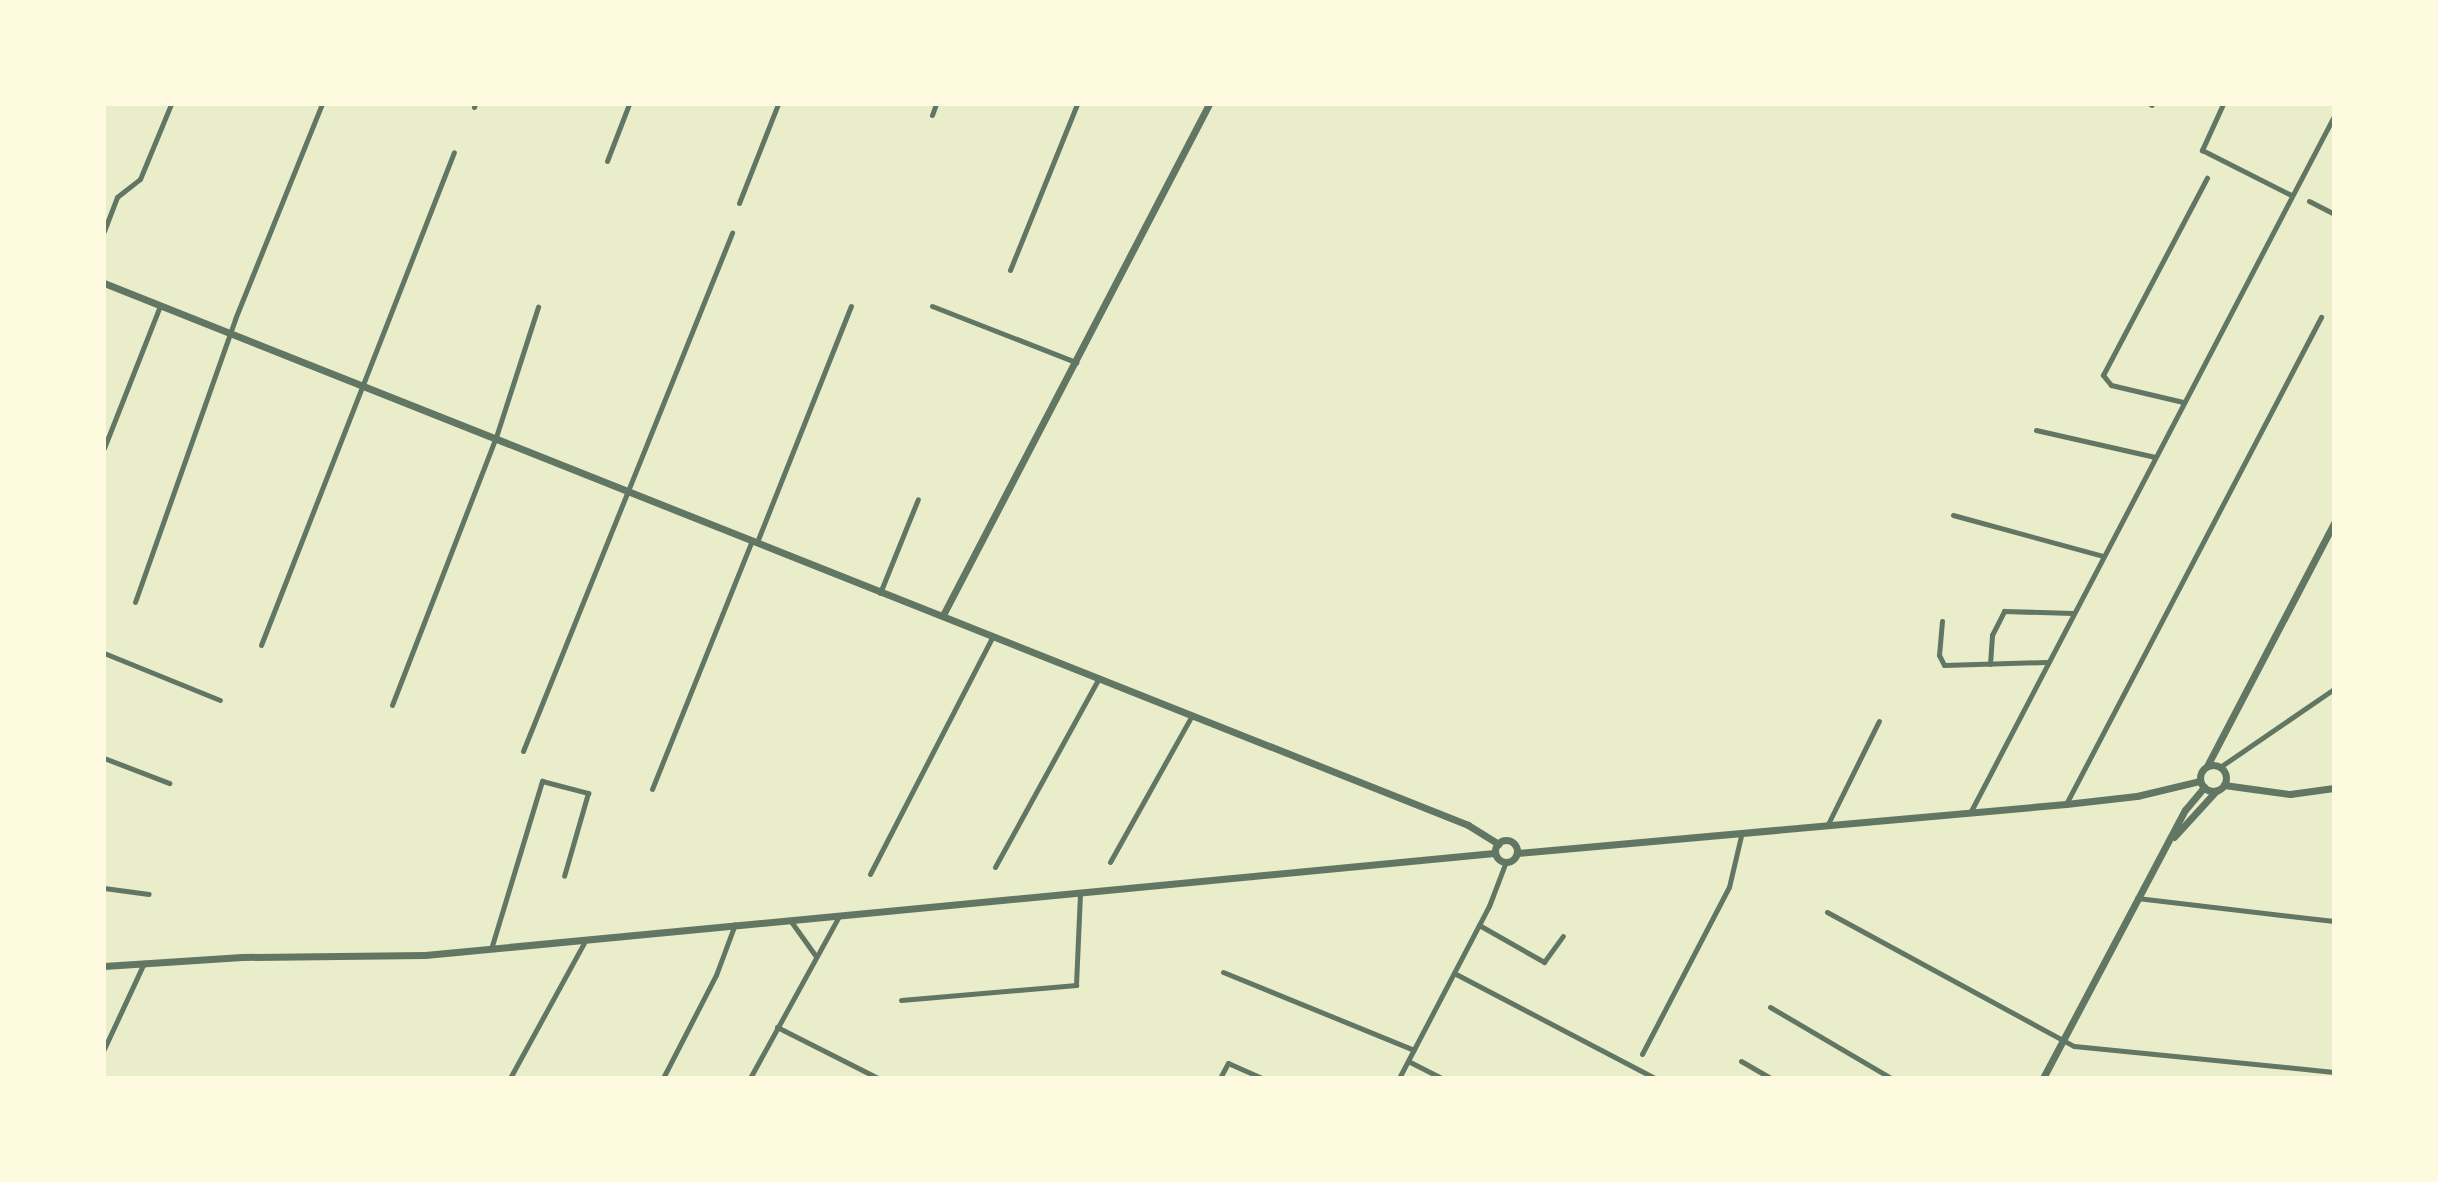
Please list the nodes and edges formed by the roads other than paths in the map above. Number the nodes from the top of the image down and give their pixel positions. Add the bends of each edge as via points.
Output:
1 (171, 104) edge
2 (322, 104) edge
3 (629, 104) edge
4 (778, 104) edge
5 (936, 104) edge
6 (1077, 104) edge
7 (1209, 104) edge
8 (2223, 104) edge
9 (932, 115) dead end
10 (2334, 116) edge
11 (454, 152) dead end
12 (607, 161) dead end
13 (2207, 178) dead end
14 (2291, 195) junction
15 (2309, 201) dead end
16 (739, 203) dead end
17 (2334, 214) edge
18 (104, 231) edge
19 (732, 233) dead end
20 (1010, 270) dead end
21 (104, 283) edge
22 (160, 306) junction
23 (851, 306) dead end
24 (932, 306) dead end
25 (538, 307) dead end
26 (2321, 317) dead end
27 (229, 335) junction
28 (1077, 362) junction
29 (363, 384) junction
30 (2183, 402) junction
31 (2036, 430) dead end
32 (496, 437) junction
33 (104, 448) edge
34 (2155, 457) junction
35 (626, 489) junction
36 (918, 499) dead end
37 (1953, 515) dead end
38 (2334, 523) edge
39 (754, 541) junction
40 (2103, 556) junction
41 (880, 593) junction
42 (135, 602) dead end
43 (2073, 613) junction
44 (943, 615) junction
45 (1942, 621) dead end
46 (994, 635) junction
47 (261, 645) dead end
48 (104, 653) edge
49 (2046, 662) junction
50 (1990, 664) junction
51 (1099, 678) junction
52 (2334, 689) edge
53 (220, 700) dead end
54 (392, 705) dead end
55 (1192, 715) junction
56 (1879, 721) dead end
57 (523, 751) dead end
58 (104, 758) edge
59 (2207, 766) junction
60 (2220, 767) junction
61 (169, 783) dead end
62 (2202, 784) junction
63 (2224, 785) junction
64 (2334, 788) edge
65 (652, 789) dead end
66 (2216, 791) junction
67 (2066, 804) junction
68 (1971, 811) junction
69 (1827, 826) junction
70 (1741, 836) junction
71 (2169, 841) junction
72 (1498, 844) junction
73 (1494, 853) junction
74 (1518, 853) junction
75 (1110, 862) dead end
76 (1505, 864) junction
77 (995, 867) dead end
78 (870, 874) dead end
79 (564, 876) dead end
80 (104, 888) edge
81 (149, 894) dead end
82 (1080, 895) junction
83 (2137, 898) junction
84 (1827, 912) dead end
85 (839, 916) junction
86 (789, 920) junction
87 (2334, 921) edge
88 (735, 924) junction
89 (1479, 925) junction
90 (1563, 936) dead end
91 (586, 939) junction
92 (491, 949) junction
93 (815, 955) junction
94 (145, 962) junction
95 (104, 966) edge
96 (1223, 972) dead end
97 (1454, 973) junction
98 (901, 1000) dead end
99 (1770, 1007) dead end
100 (777, 1027) junction
101 (2062, 1042) junction
102 (104, 1049) edge
103 (1414, 1050) junction
104 (1642, 1054) dead end
105 (1408, 1061) junction
106 (1741, 1061) dead end
107 (2334, 1072) edge
108 (510, 1078) edge
109 (663, 1078) edge
110 (750, 1078) edge
111 (878, 1078) edge
112 (1220, 1078) edge
113 (1262, 1078) edge
114 (1399, 1078) edge
115 (1441, 1078) edge
116 (1655, 1078) edge
117 (1770, 1078) edge
118 (1891, 1078) edge
119 (2043, 1078) edge

1 - 18 street via 140,179 117,197
2 - 27 street
3 - 12 street
4 - 16 street
5 - 9 street
6 - 20 street
7 - 28 street
8 - 14 street via 2202,150
10 - 14 street
11 - 29 street
13 - 30 street via 2103,375 2111,385
14 - 30 street
15 - 17 street
19 - 35 street
21 - 22 street
22 - 27 street
22 - 33 street
23 - 39 street
24 - 28 street
25 - 32 street
26 - 67 street
27 - 29 street
27 - 42 street
28 - 44 street
29 - 32 street
29 - 47 street
30 - 34 street
31 - 34 street
32 - 35 street
32 - 54 street
34 - 40 street
35 - 39 street
35 - 57 street
36 - 41 street
37 - 40 street
38 - 59 street
39 - 41 street
39 - 65 street
40 - 43 street
41 - 44 street
43 - 49 street
43 - 50 street via 2004,611 1992,635
44 - 46 street
45 - 50 street via 1939,655 1944,665
46 - 51 street
46 - 78 street
48 - 53 street
49 - 50 street
49 - 68 street
51 - 55 street
51 - 77 street
52 - 60 street
55 - 72 street via 1468,825
55 - 75 street
56 - 69 street
58 - 61 street
59 - 60 street
59 - 62 street
60 - 63 street
62 - 66 street
62 - 67 street
62 - 71 street
63 - 64 street via 2290,794
63 - 66 street
66 - 71 street
67 - 68 street
68 - 69 street
69 - 70 street
70 - 74 street
70 - 104 street via 1729,887
71 - 83 street
72 - 73 street
72 - 74 street via 1512,840
73 - 76 street
73 - 82 street
74 - 76 street
76 - 89 street
79 - 92 street via 588,793 542,781
80 - 81 street
82 - 85 street
82 - 98 street via 1076,985
83 - 87 street
83 - 101 street
84 - 101 street
85 - 86 street
85 - 93 street
86 - 88 street
86 - 93 street
88 - 91 street
88 - 109 street via 716,975
89 - 90 street via 1544,962
89 - 97 street
91 - 92 street
91 - 108 street
92 - 94 street via 382,958
93 - 100 street
94 - 95 street
94 - 102 street
96 - 103 street
97 - 103 street
97 - 116 street
99 - 118 street
100 - 110 street
100 - 111 street
101 - 107 street
101 - 119 street
103 - 105 street
105 - 114 street
105 - 115 street
106 - 117 street
112 - 113 street via 1228,1063

